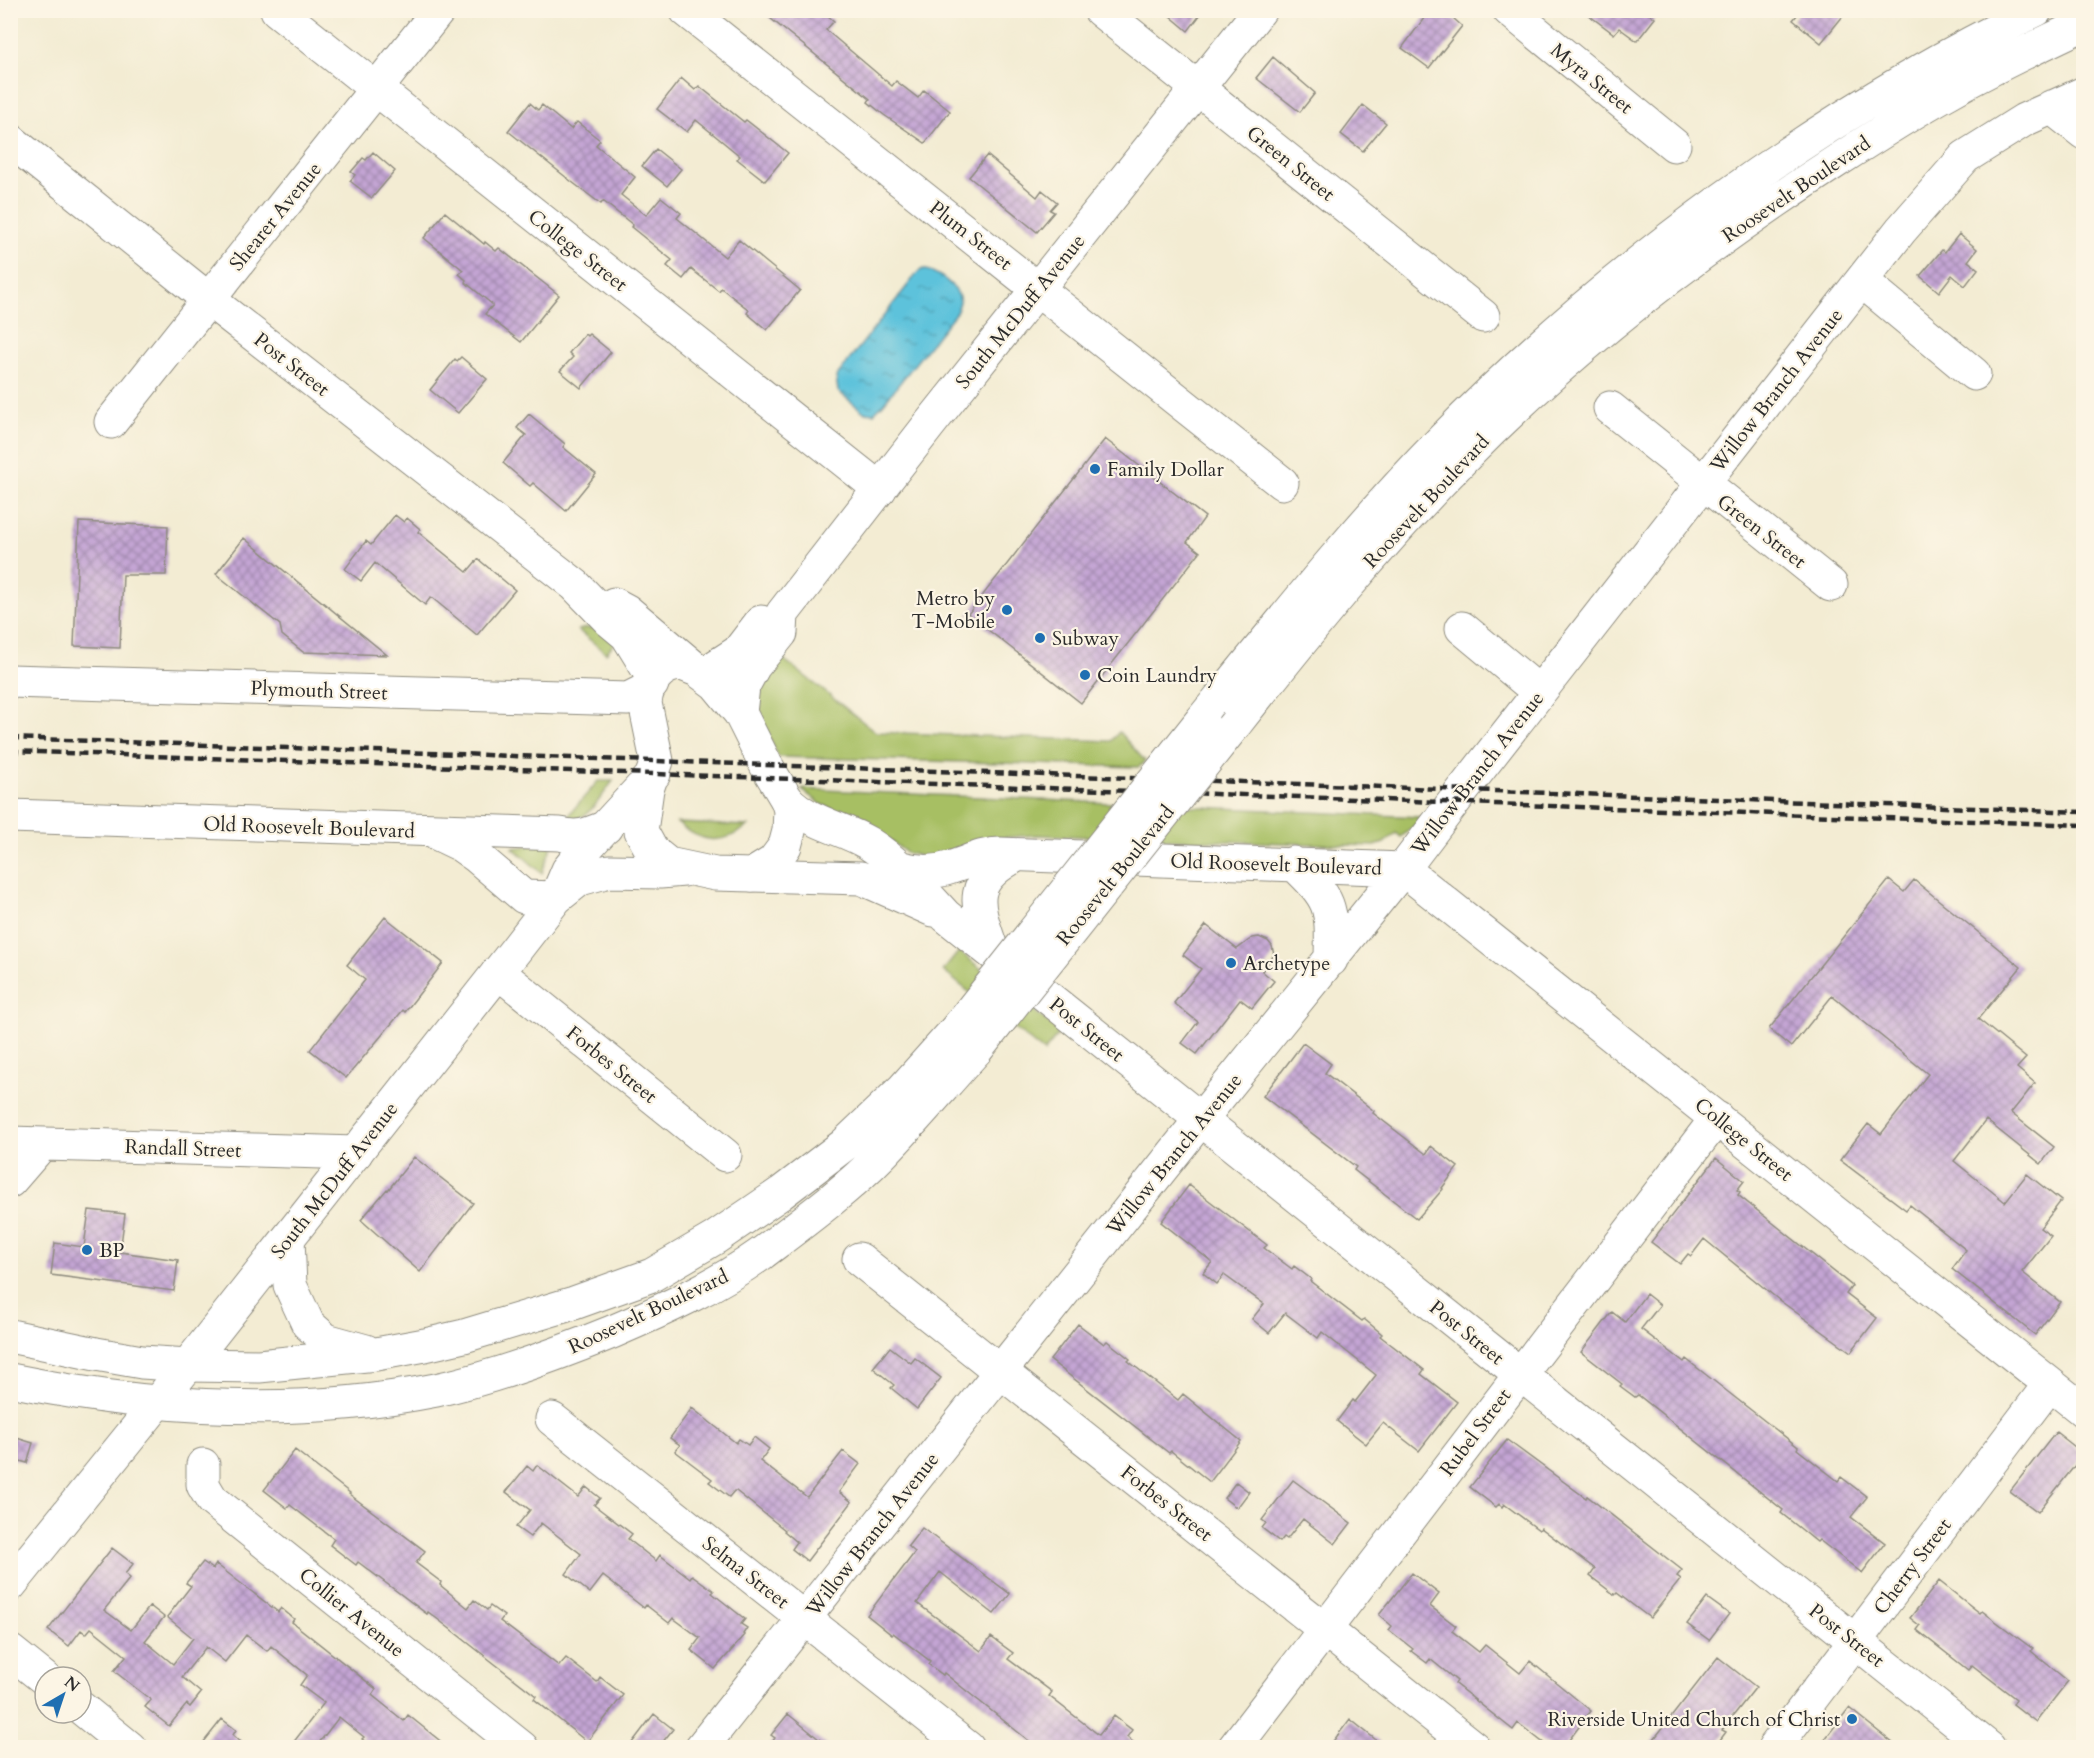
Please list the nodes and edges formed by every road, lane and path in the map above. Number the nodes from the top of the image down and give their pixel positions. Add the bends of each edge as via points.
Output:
1 (277, 10) edge
2 (439, 10) edge
3 (686, 10) edge
4 (1100, 10) edge
5 (1260, 10) edge
6 (1509, 10) edge
7 (2036, 10) edge
8 (2084, 24) edge
9 (1198, 88) junction
10 (376, 90) junction
11 (2084, 93) edge
12 (2051, 107) junction
13 (2084, 133) edge
14 (10, 140) edge
15 (1674, 145) dead end
16 (1862, 280) junction
17 (1038, 288) junction
18 (208, 299) junction
19 (1483, 316) dead end
20 (1974, 374) dead end
21 (1610, 408) dead end
22 (111, 422) dead end
23 (1282, 483) dead end
24 (1703, 484) junction
25 (880, 489) junction
26 (575, 585) junction
27 (1831, 585) dead end
28 (782, 614) junction
29 (1462, 628) dead end
30 (700, 672) junction
31 (10, 681) edge
32 (1539, 692) junction
33 (646, 696) junction
34 (741, 712) junction
35 (654, 774) junction
36 (787, 800) junction
37 (10, 816) edge
38 (606, 827) junction
39 (433, 831) junction
40 (1017, 855) junction
41 (1293, 863) junction
42 (901, 868) junction
43 (693, 869) junction
44 (1403, 869) junction
45 (752, 875) junction
46 (556, 898) junction
47 (946, 916) junction
48 (993, 953) junction
49 (1331, 960) junction
50 (498, 972) junction
51 (965, 1040) junction
52 (1717, 1118) junction
53 (1201, 1119) junction
54 (26, 1143) edge
55 (356, 1154) junction
56 (725, 1155) dead end
57 (10, 1181) edge
58 (288, 1239) junction
59 (860, 1259) dead end
60 (10, 1336) edge
61 (376, 1354) junction
62 (188, 1365) junction
63 (1001, 1371) junction
64 (1519, 1375) junction
65 (10, 1380) edge
66 (2050, 1384) junction
67 (158, 1403) junction
68 (2084, 1411) edge
69 (552, 1419) dead end
70 (203, 1464) dead end
71 (10, 1585) edge
72 (804, 1619) junction
73 (1326, 1630) junction
74 (1855, 1641) junction
75 (10, 1651) edge
76 (33, 1669) edge
77 (93, 1718) edge
78 (130, 1748) edge
79 (522, 1748) edge
80 (701, 1748) edge
81 (968, 1748) edge
82 (1234, 1748) edge
83 (1473, 1748) edge
84 (1774, 1748) edge
85 (1989, 1748) edge

1 - 10 main road, College Street
2 - 10 main road, Shearer Avenue
3 - 17 main road, Plum Street
4 - 9 main road, Green Street
5 - 9 main road, South McDuff Avenue
6 - 15 main road, Myra Street
7 - 51 main road, Roosevelt Boulevard, bridge via 1855,111 1778,161 1570,321 1457,425 1335,556 1202,720
8 - 51 main road, Roosevelt Boulevard, bridge via 1948,92 1858,147 1731,231 1594,339 1461,460 1388,539
9 - 17 main road, South McDuff Avenue
9 - 19 main road, Green Street
10 - 18 main road, Shearer Avenue
10 - 25 main road, College Street
11 - 12 main road, Willow Branch Avenue
12 - 13 main road
12 - 16 main road, Willow Branch Avenue via 1965,157
14 - 18 main road, Post Street
16 - 20 main road
16 - 24 main road, Willow Branch Avenue
17 - 23 main road, Plum Street
17 - 25 main road, South McDuff Avenue
18 - 22 main road, Shearer Avenue
18 - 26 main road, Post Street
21 - 24 main road, Green Street
24 - 27 main road, Green Street
24 - 32 main road, Willow Branch Avenue
25 - 28 main road, South McDuff Avenue
26 - 30 main road, Post Street via 627,610
26 - 33 main road, Post Street via 627,635
28 - 30 main road, South McDuff Avenue via 764,619 738,652
28 - 34 main road, South McDuff Avenue via 781,633 743,686
29 - 32 main road
30 - 33 main road via 672,664 662,670
30 - 34 main road, Post Street
31 - 33 main road, Plymouth Street
32 - 44 main road, Willow Branch Avenue
33 - 35 main road via 657,761
34 - 36 main road, Post Street
35 - 38 main road, South McDuff Avenue
35 - 43 main road via 647,789 640,831 652,851 668,864
36 - 42 main road, Post Street via 808,817 868,843
36 - 45 main road via 790,817 785,846 773,862
37 - 39 main road, Old Roosevelt Boulevard
38 - 39 main road, Old Roosevelt Boulevard via 583,837
38 - 46 main road, South McDuff Avenue via 568,870
39 - 46 main road via 476,855 524,897
40 - 41 main road, Old Roosevelt Boulevard
40 - 42 main road, Old Roosevelt Boulevard via 985,855 939,870
40 - 48 main road via 993,871 980,888 978,907
41 - 44 main road, Old Roosevelt Boulevard
41 - 49 main road via 1327,901 1332,921
42 - 47 main road, Post Street
43 - 45 main road
43 - 46 main road via 660,873 609,871 580,879
44 - 49 main road, Willow Branch Avenue
44 - 52 main road, College Street
45 - 47 main road, Post Street via 868,880
46 - 50 main road, South McDuff Avenue
47 - 48 main road, Post Street
48 - 53 main road, Post Street
49 - 53 main road, Willow Branch Avenue
50 - 55 main road, South McDuff Avenue
50 - 56 main road, Forbes Street
51 - 61 main road, Roosevelt Boulevard via 782,1193 652,1275 464,1336
51 - 67 main road, Roosevelt Boulevard via 881,1155 820,1208 713,1285 636,1322 573,1348 437,1389 346,1403 240,1409
52 - 64 main road, Rubel Street
52 - 66 main road, College Street
53 - 63 main road, Willow Branch Avenue
53 - 64 main road, Post Street
54 - 55 main road, Randall Street
54 - 57 main road
55 - 58 main road, South McDuff Avenue
58 - 61 main road via 290,1286 308,1324 326,1340
58 - 62 main road, South McDuff Avenue
59 - 63 main road, Forbes Street
60 - 62 main road, Roosevelt Boulevard via 142,1362
61 - 62 main road, Roosevelt Boulevard via 259,1366
62 - 67 main road, South McDuff Avenue
63 - 72 main road, Willow Branch Avenue
63 - 73 main road, Forbes Street
64 - 73 main road, Rubel Street
64 - 74 main road, Post Street
65 - 67 main road, Roosevelt Boulevard
66 - 68 main road, College Street
66 - 74 main road, Cherry Street
67 - 71 main road, South McDuff Avenue
69 - 72 main road, Selma Street
70 - 79 main road, Collier Avenue via 203,1485 212,1500
72 - 80 main road, Willow Branch Avenue
72 - 81 main road, Selma Street
73 - 82 main road, Rubel Street
73 - 83 main road, Forbes Street
74 - 84 main road, Cherry Street
74 - 85 main road, Post Street
75 - 76 main road
77 - 78 main road

